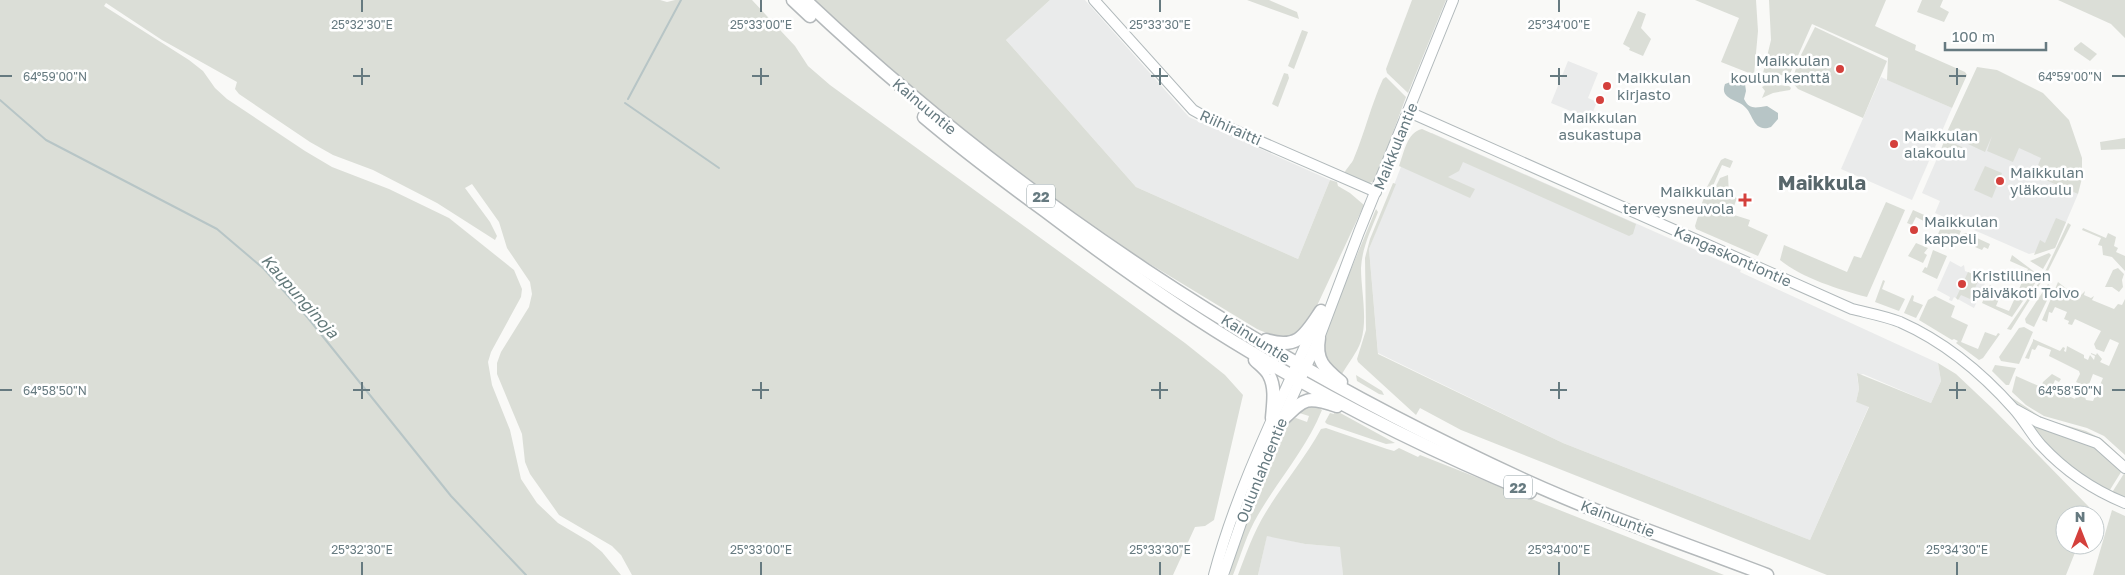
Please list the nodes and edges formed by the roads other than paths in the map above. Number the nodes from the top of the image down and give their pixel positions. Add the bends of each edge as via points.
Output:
1 (793, 0) edge
2 (805, 0) edge
3 (1094, 0) edge
4 (1453, 0) edge
5 (1409, 112) junction
6 (1376, 192) junction
7 (1336, 292) junction
8 (1321, 311) junction
9 (1252, 336) junction
10 (1319, 338) junction
11 (1248, 350) junction
12 (1299, 372) junction
13 (1356, 395) junction
14 (2015, 410) junction
15 (1370, 418) junction
16 (1276, 419) junction
17 (2125, 468) edge
18 (2125, 503) edge
19 (1214, 575) edge
20 (1223, 575) edge
21 (1744, 575) edge
22 (1767, 575) edge

1 - 11 highway, Kainuuntie / 22 via 961,148 1146,285
2 - 9 highway, Kainuuntie / 22 via 967,140 1099,239
3 - 6 street, Riihiraitti via 1193,110
4 - 5 street, Maikkulantie
5 - 6 street, Maikkulantie
5 - 14 street, Kangaskontiontie via 1843,305 1898,321 1924,334 1981,376
6 - 7 street, Maikkulantie
7 - 8 street, Maikkulantie
7 - 10 street, Maikkulantie
8 - 9 highway via 1308,330 1294,342 1277,343
8 - 12 street, Maikkulantie
9 - 12 highway, Kainuuntie / 22
10 - 12 street, Maikkulantie
10 - 13 highway via 1317,350 1320,358 1332,374
11 - 12 highway, Kainuuntie / 22
11 - 16 highway via 1269,374
12 - 13 highway, Kainuuntie / 22
12 - 15 highway, Kainuuntie / 22
12 - 16 street, Oulunlahdentie
13 - 22 highway, Kainuuntie / 22 via 1525,481
14 - 17 street, Kangaskontiontie via 2038,422 2097,443
14 - 18 street, Kangaskontiontie via 2061,465 2082,481
15 - 16 highway via 1310,400 1297,404
15 - 21 highway, Kainuuntie / 22 via 1433,450 1592,518
16 - 19 street, Oulunlahdentie via 1236,505
16 - 20 street, Oulunlahdentie

